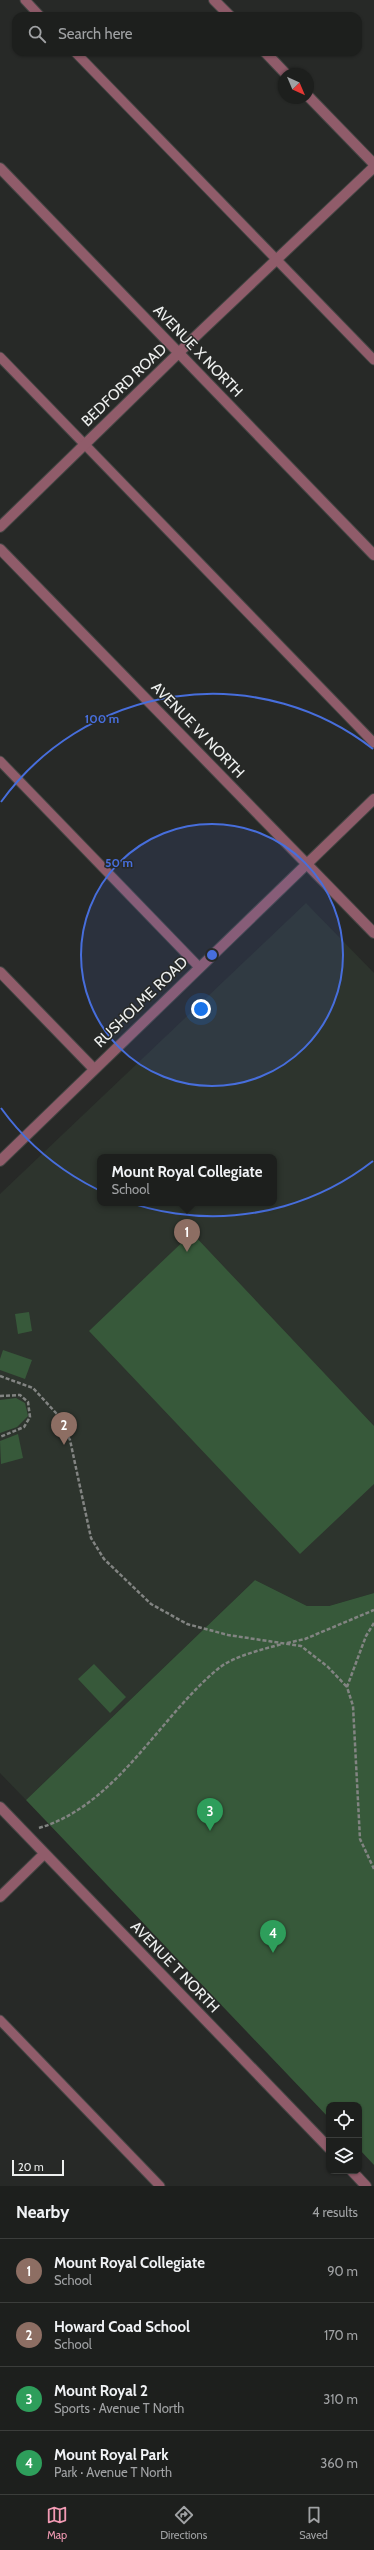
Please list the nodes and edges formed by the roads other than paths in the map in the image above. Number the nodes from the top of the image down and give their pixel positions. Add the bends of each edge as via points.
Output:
1 (25, 0) edge
2 (214, 0) edge
3 (36, 12) edge
4 (226, 12) edge
5 (79, 56) edge
6 (269, 56) edge
7 (280, 68) edge
8 (314, 102) edge
9 (374, 164) edge
10 (0, 168) edge
11 (374, 168) edge
12 (276, 260) junction
13 (179, 352) junction
14 (0, 358) edge
15 (374, 360) edge
16 (84, 444) junction
17 (0, 527) edge
18 (0, 549) edge
19 (374, 555) edge
20 (374, 743) edge
21 (0, 761) edge
22 (374, 800) edge
23 (308, 864) junction
24 (374, 933) edge
25 (199, 967) junction
26 (0, 972) edge
27 (94, 1069) junction
28 (0, 1161) edge
29 (0, 1808) edge
30 (44, 1854) junction
31 (0, 1897) edge
32 (0, 2020) edge
33 (326, 2145) edge
34 (355, 2174) edge
35 (160, 2186) edge
36 (366, 2186) edge

1 - 3 lane
2 - 4 street
5 - 12 lane
6 - 7 street
8 - 9 street
10 - 13 street, AVENUE X NORTH
11 - 12 street, BEDFORD ROAD
12 - 13 street, BEDFORD ROAD
12 - 15 lane
13 - 16 street, BEDFORD ROAD
13 - 19 street, AVENUE X NORTH
14 - 16 lane
16 - 17 street, BEDFORD ROAD
16 - 20 lane
18 - 23 street, AVENUE W NORTH
21 - 25 lane
22 - 23 street, RUSHOLME ROAD
23 - 24 street, AVENUE W NORTH
23 - 25 street, RUSHOLME ROAD
25 - 27 street, RUSHOLME ROAD
26 - 27 street
27 - 28 street, RUSHOLME ROAD
29 - 30 street, AVENUE T NORTH
30 - 31 street
30 - 33 street, AVENUE T NORTH
32 - 35 lane
34 - 36 street

